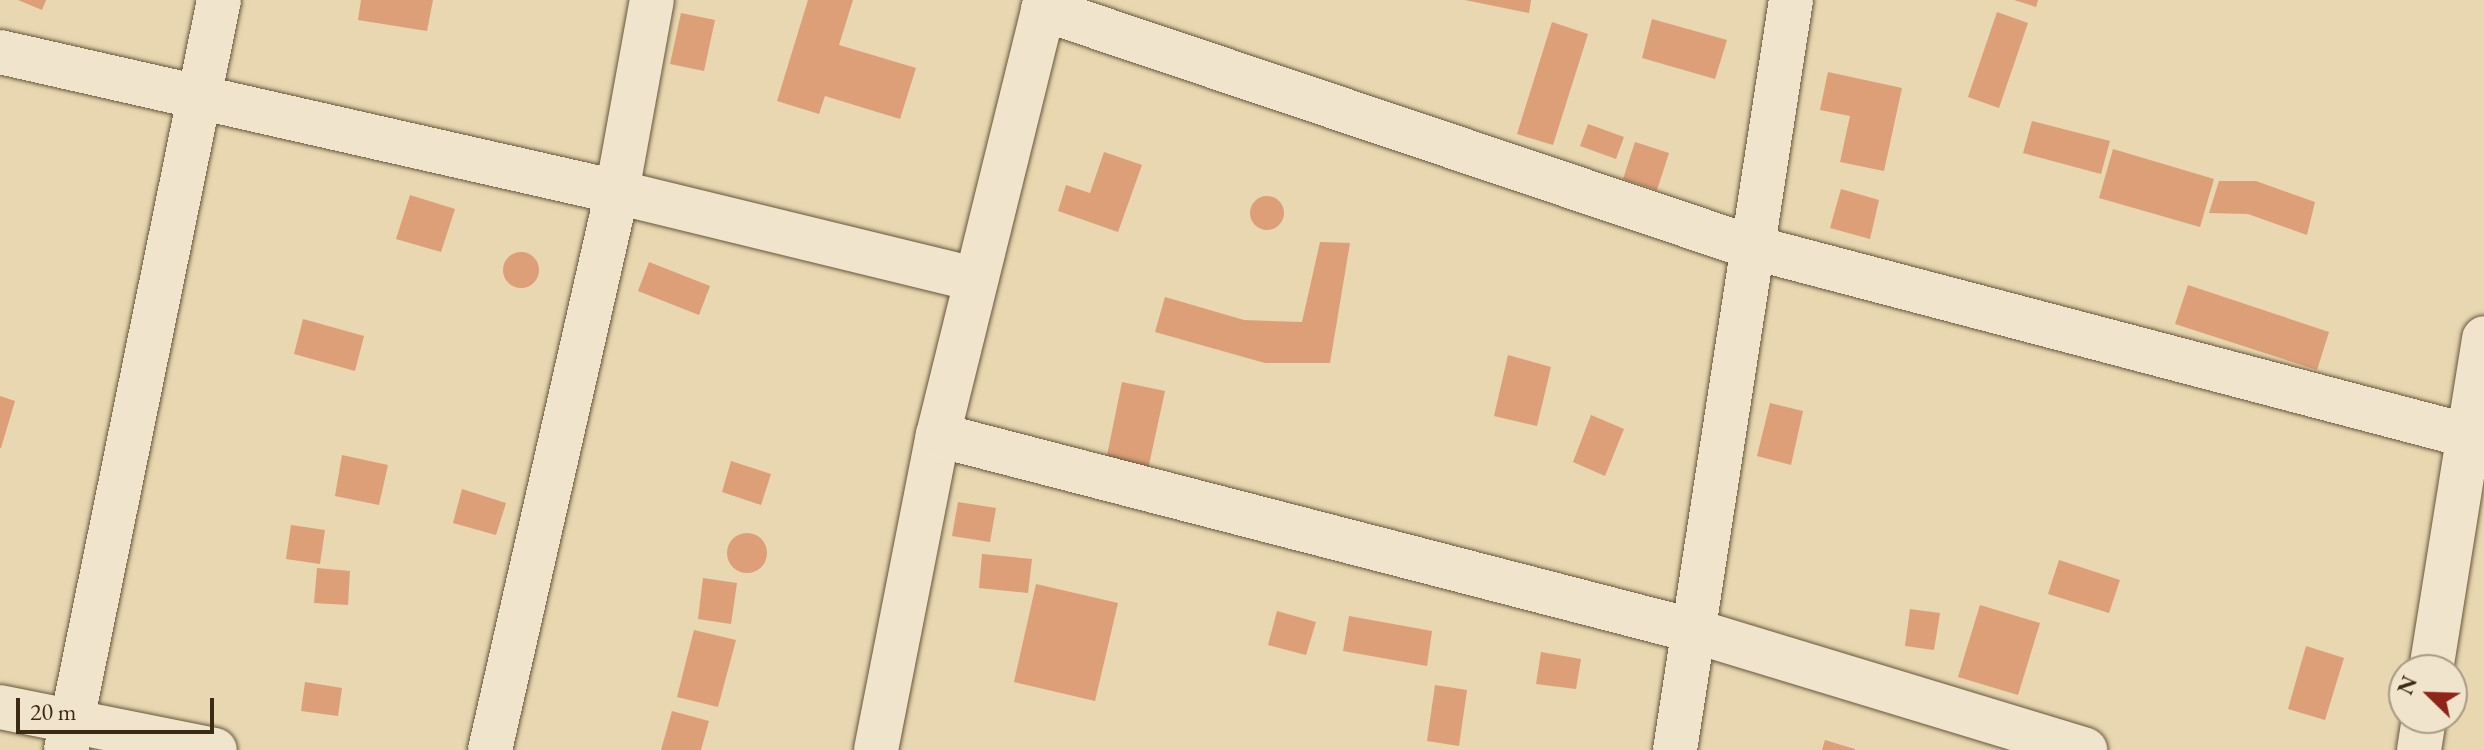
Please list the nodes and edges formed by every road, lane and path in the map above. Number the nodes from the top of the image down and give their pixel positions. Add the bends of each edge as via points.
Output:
1 (219, 0) edge
2 (652, 0) edge
3 (1791, 0) edge
4 (1045, 4) edge
5 (0, 52) edge
6 (201, 99) junction
7 (617, 192) junction
8 (1751, 247) junction
9 (974, 279) junction
10 (2484, 338) edge
11 (938, 435) junction
12 (2476, 438) edge
13 (1691, 630) junction
14 (2434, 654) edge
15 (0, 707) edge
16 (68, 736) edge
17 (215, 750) edge
18 (490, 750) edge
19 (876, 750) edge
20 (1675, 750) edge
21 (2085, 750) edge

1 - 6 street
2 - 7 street
3 - 8 street
4 - 8 street
4 - 9 street
5 - 6 street
6 - 7 street
6 - 16 street
7 - 9 street
7 - 18 street
8 - 12 street
8 - 13 street
9 - 11 street
10 - 12 street
11 - 13 street
11 - 19 street
12 - 14 street
13 - 20 street
13 - 21 street
15 - 16 street
16 - 17 street

